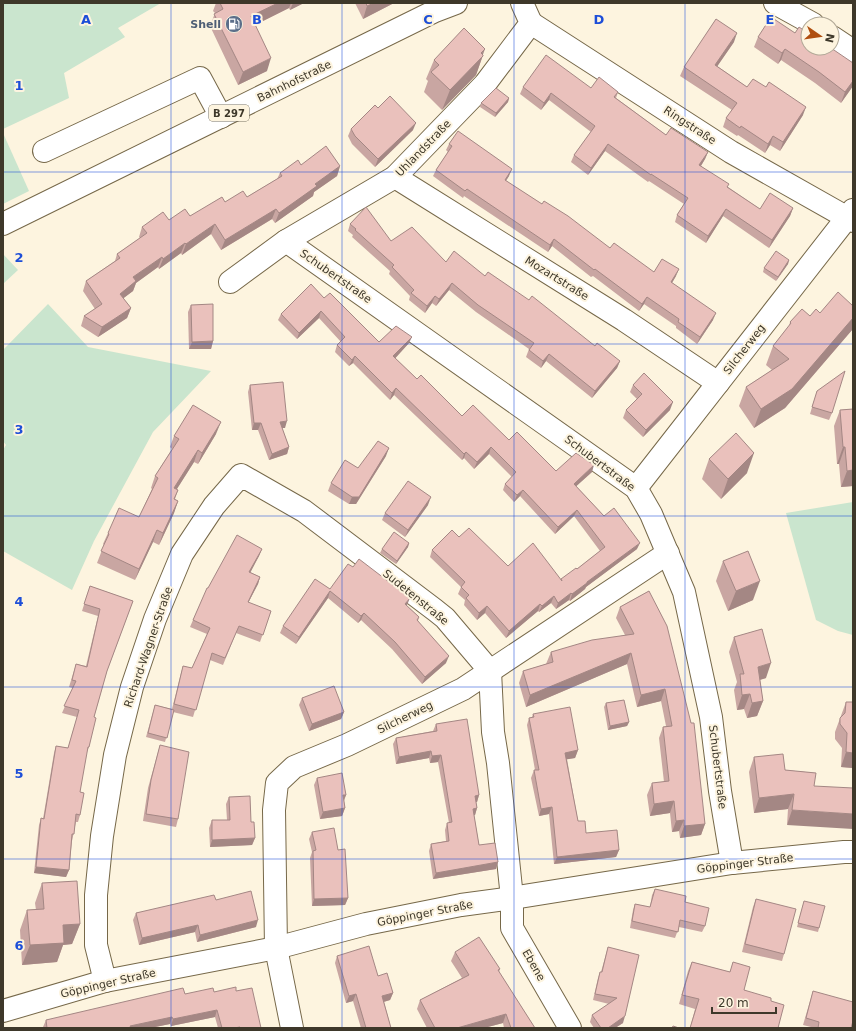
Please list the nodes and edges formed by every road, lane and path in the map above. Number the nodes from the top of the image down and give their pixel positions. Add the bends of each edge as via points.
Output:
1 (456, 3) edge
2 (522, 3) edge
3 (775, 3) edge
4 (800, 17) edge
5 (531, 23) junction
6 (840, 42) edge
7 (853, 51) edge
8 (221, 117) junction
9 (44, 151) dead end
10 (395, 177) junction
11 (851, 216) edge
12 (3, 224) edge
13 (286, 241) junction
14 (230, 282) dead end
15 (718, 382) junction
16 (241, 475) joint
17 (636, 488) junction
18 (668, 553) junction
19 (490, 671) junction
20 (853, 852) edge
21 (732, 862) junction
22 (512, 898) junction
23 (276, 948) junction
24 (105, 981) junction
25 (3, 1010) edge
26 (292, 1028) edge
27 (570, 1028) edge

1 - 8 street, Bahnhofstraße / B 297
2 - 5 street
3 - 4 street
5 - 10 street, Uhlandstraße via 485,84
5 - 11 street, Ringstraße via 731,152
6 - 7 street
8 - 9 street via 200,78
8 - 12 street, Bahnhofstraße / B 297
10 - 13 street, Uhlandstraße
10 - 15 street, Mozartstraße
11 - 15 street, Silcherweg
13 - 14 street, Uhlandstraße
13 - 17 street, Schubertstraße
15 - 17 street, Silcherweg
16 - 19 street, Sudetenstraße via 304,511 435,610
16 - 24 street, Richard-Wagner-Straße via 214,506 182,554 155,619 132,687 115,755 96,895 96,946
17 - 18 street, Schubertstraße
18 - 19 street, Silcherweg
18 - 21 street, Schubertstraße via 684,592 711,717
19 - 22 street via 493,732
19 - 23 street, Silcherweg via 463,689 347,746 294,767 277,783 274,810
20 - 21 street, Göppinger Straße
21 - 22 street, Göppinger Straße
22 - 23 street, Göppinger Straße via 461,905 366,924
22 - 27 street, Ebene via 512,928
23 - 24 street, Göppinger Straße
23 - 26 street, Silcherweg
24 - 25 street, Göppinger Straße

